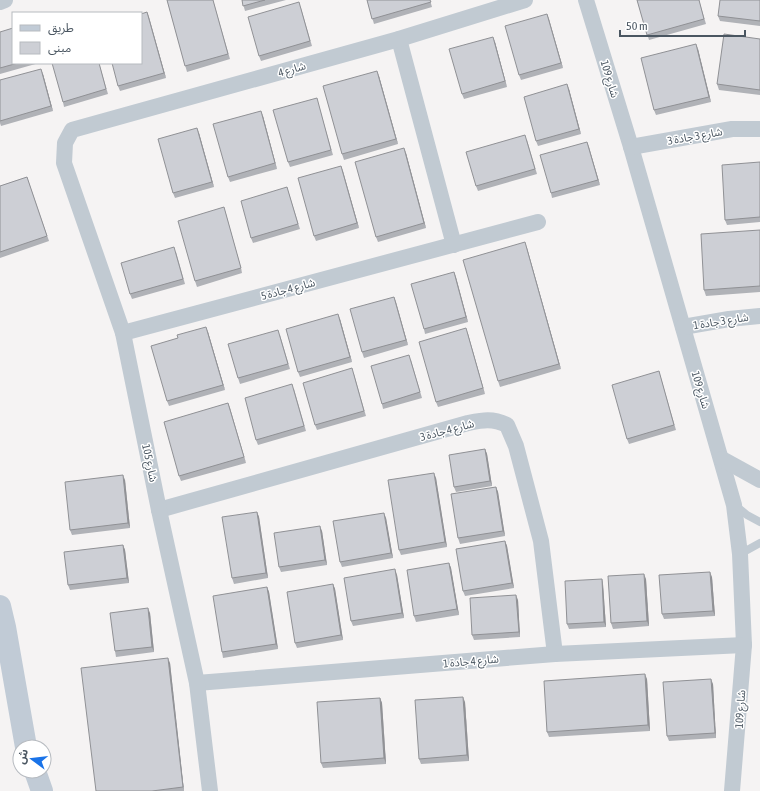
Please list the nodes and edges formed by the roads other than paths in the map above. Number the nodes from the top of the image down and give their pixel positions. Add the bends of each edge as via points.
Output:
1 (5, 0) edge
2 (525, 0) edge
3 (586, 0) edge
4 (0, 2) edge
5 (399, 39) junction
6 (760, 129) edge
7 (65, 143) joint
8 (631, 147) junction
9 (538, 222) dead end
10 (454, 245) junction
11 (760, 316) edge
12 (683, 327) junction
13 (123, 333) junction
14 (722, 459) junction
15 (760, 480) edge
16 (734, 505) junction
17 (159, 510) junction
18 (760, 522) edge
19 (760, 543) edge
20 (740, 554) junction
21 (0, 606) edge
22 (744, 645) junction
23 (555, 654) junction
24 (197, 683) junction
25 (25, 739) edge
26 (29, 779) edge
27 (38, 779) edge
28 (31, 791) edge
29 (42, 791) edge
30 (210, 791) edge
31 (732, 791) edge

1 - 4 street
2 - 5 street, شارع 4
3 - 8 street, شارع 109
5 - 7 street, شارع 4 via 72,130
5 - 10 street
6 - 8 street, شارع 3 جادة 3 via 732,129
7 - 13 street, شارع 105 via 64,163
8 - 12 street, شارع 109
9 - 10 street, شارع 4 جادة 5
10 - 13 street, شارع 4 جادة 5
11 - 12 street, شارع 3 جادة 1 via 729,318
12 - 14 street, شارع 109
13 - 17 street, شارع 105
14 - 15 street
14 - 16 street, شارع 109
16 - 18 lane
16 - 20 street, شارع 109
17 - 23 street, شارع 4 جادة 3 via 468,423 498,420 507,425 516,446 541,541
17 - 24 street, شارع 105
19 - 20 lane
20 - 22 street, شارع 109
21 - 25 main road
22 - 23 street, شارع 4 جادة 1
22 - 31 street, شارع 109
23 - 24 street, شارع 4 جادة 1
24 - 30 street, شارع 105
26 - 28 main road
27 - 29 main road

